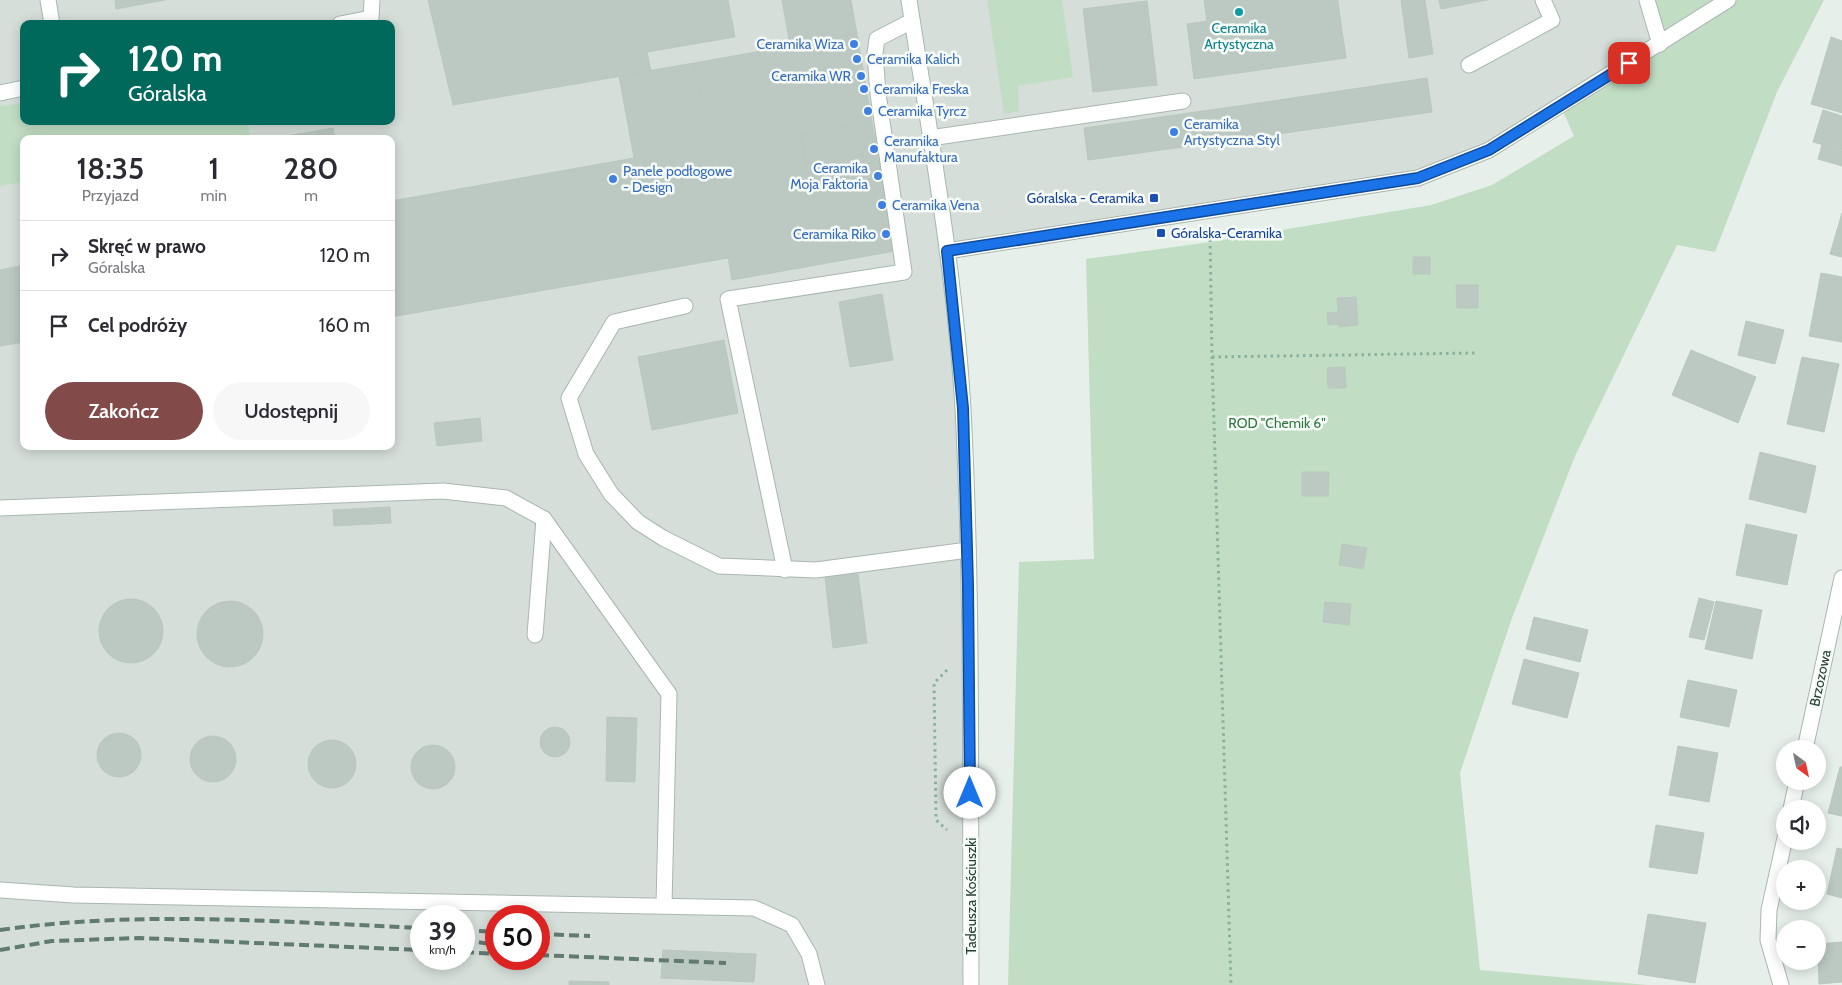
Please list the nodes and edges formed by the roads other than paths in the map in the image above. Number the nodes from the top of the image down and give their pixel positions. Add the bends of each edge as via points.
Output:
1 (48, 0) edge
2 (372, 0) edge
3 (909, 0) edge
4 (1543, 0) edge
5 (1647, 0) edge
6 (1728, 0) edge
7 (51, 20) edge
8 (361, 20) edge
9 (912, 20) junction
10 (1660, 44) junction
11 (1468, 66) dead end
12 (20, 89) edge
13 (0, 93) edge
14 (1183, 101) dead end
15 (930, 138) junction
16 (947, 251) junction
17 (684, 306) dead end
18 (0, 508) edge
19 (544, 519) junction
20 (968, 550) junction
21 (785, 570) junction
22 (1842, 578) edge
23 (535, 635) dead end
24 (1807, 740) edge
25 (1782, 850) edge
26 (0, 890) edge
27 (664, 905) junction
28 (817, 985) edge
29 (971, 985) edge
30 (1781, 985) edge

1 - 7 street
2 - 8 street via 371,18
3 - 9 street, Tadeusza Kościuszki
4 - 11 street via 1552,20
5 - 10 street
6 - 10 street
9 - 15 street, Tadeusza Kościuszki
9 - 21 street via 877,39 874,53 904,272 728,300
10 - 16 street via 1489,150 1418,178
12 - 13 street
14 - 15 street
15 - 16 street, Tadeusza Kościuszki
16 - 20 street, Tadeusza Kościuszki via 963,408
17 - 21 street via 614,322 569,398 586,454 610,494 638,522 663,538 719,566
18 - 19 street via 443,492 506,498
19 - 23 street
19 - 27 street via 669,694
20 - 21 street via 816,570
20 - 29 street, Tadeusza Kościuszki
22 - 24 street, Brzozowa
25 - 30 street via 1769,910 1768,940
26 - 27 street via 74,895
27 - 28 street via 754,908 792,925 809,954

